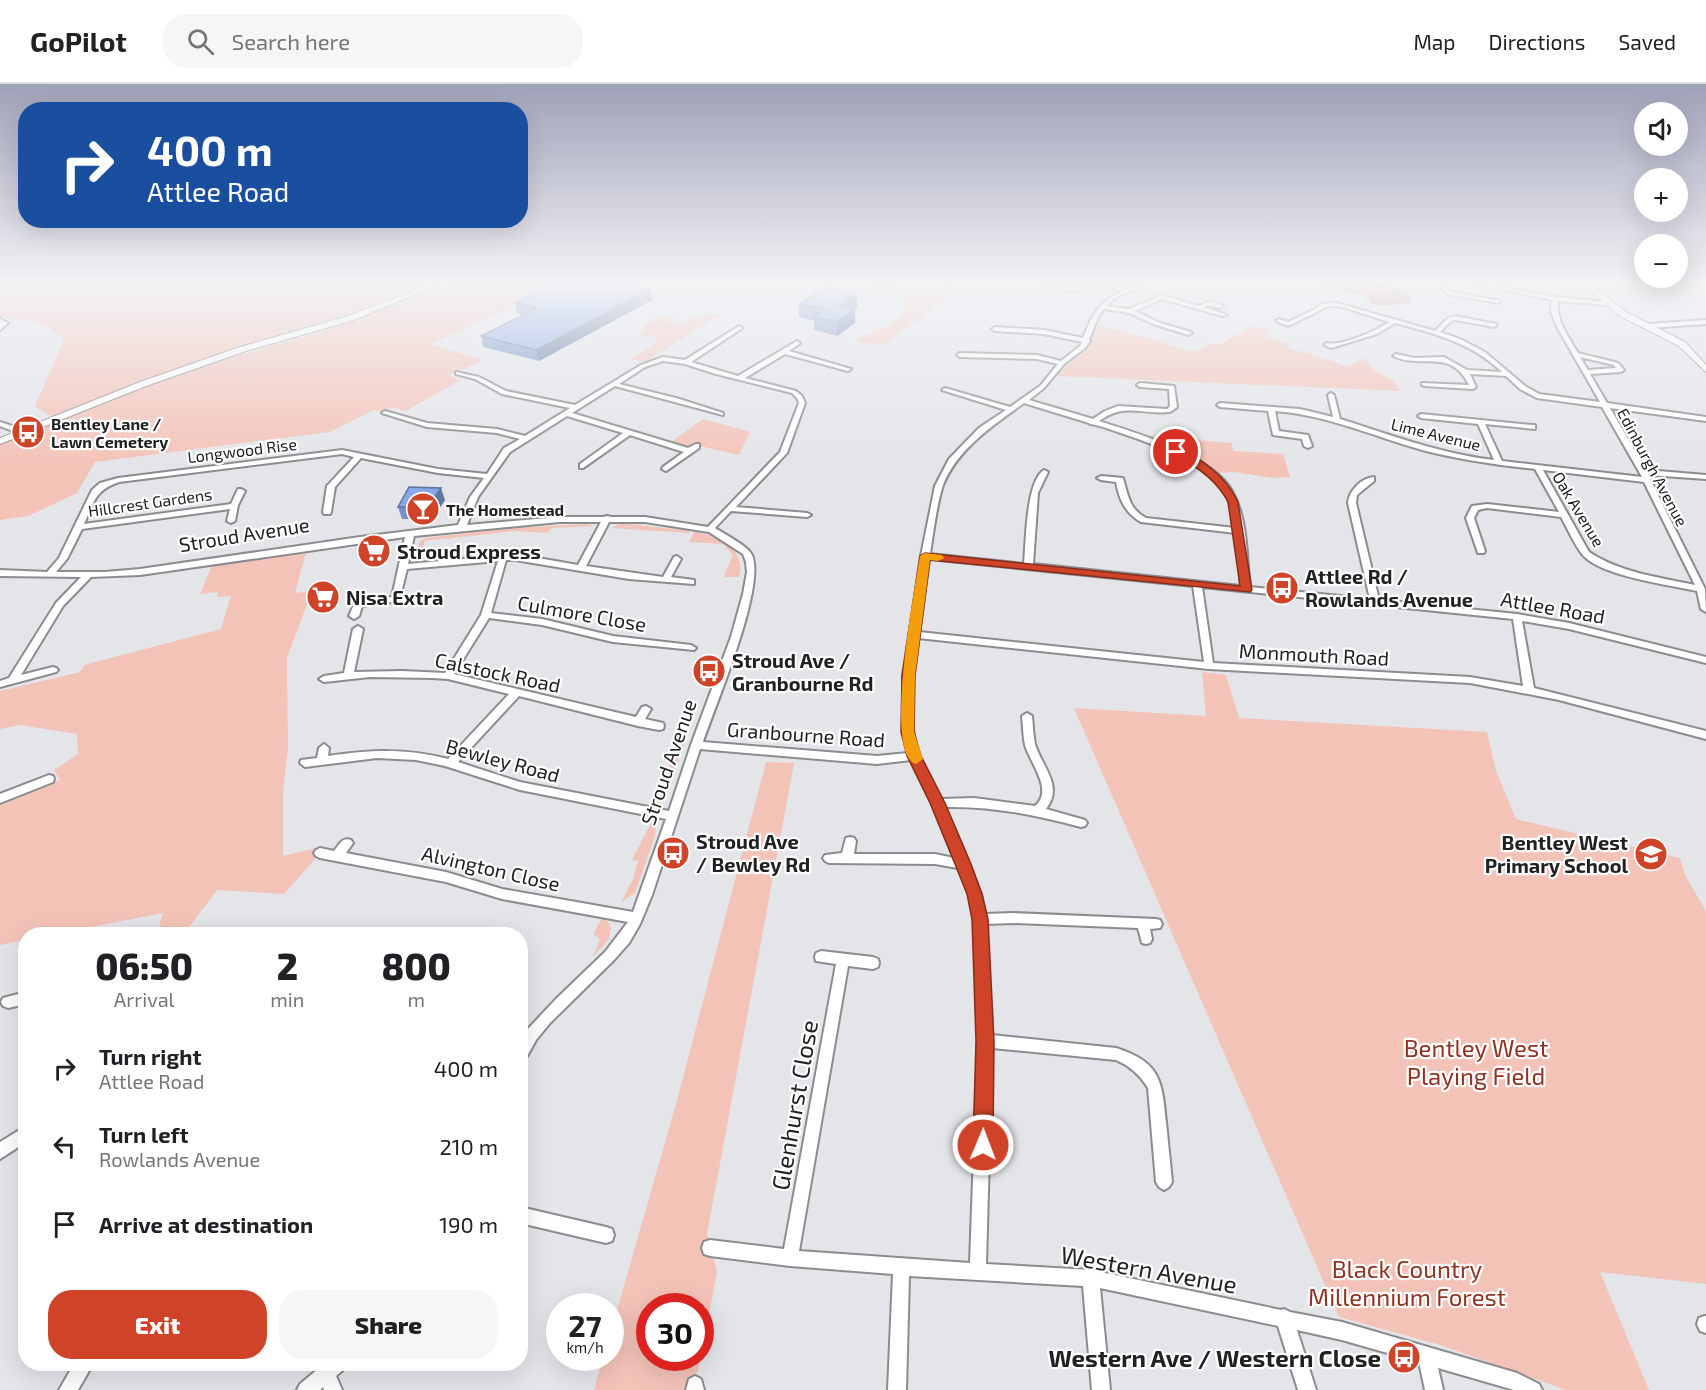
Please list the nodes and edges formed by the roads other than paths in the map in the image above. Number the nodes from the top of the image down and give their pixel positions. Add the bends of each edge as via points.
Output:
1 (261, 344) edge
2 (714, 344) edge
3 (784, 344) dead end
4 (1085, 344) edge
5 (1340, 344) edge
6 (1464, 344) edge
7 (1570, 344) edge
8 (1682, 344) edge
9 (1327, 345) dead end
10 (784, 352) junction
11 (1575, 354) junction
12 (960, 355) dead end
13 (1396, 356) dead end
14 (686, 362) junction
15 (1062, 363) junction
16 (848, 369) dead end
17 (1706, 370) edge
18 (1466, 372) junction
19 (1585, 372) junction
20 (458, 373) dead end
21 (1508, 374) junction
22 (740, 378) junction
23 (613, 384) junction
24 (1424, 384) dead end
25 (1140, 385) dead end
26 (945, 390) dead end
27 (1331, 395) dead end
28 (1026, 401) junction
29 (1220, 405) dead end
30 (1606, 406) junction
31 (574, 407) junction
32 (1011, 409) junction
33 (1270, 410) junction
34 (385, 412) dead end
35 (565, 413) junction
36 (721, 414) dead end
37 (1421, 416) dead end
38 (1706, 418) edge
39 (1337, 420) junction
40 (1479, 421) junction
41 (1092, 423) junction
42 (0, 424) edge
43 (1532, 427) dead end
44 (21, 432) junction
45 (628, 433) junction
46 (524, 438) junction
47 (0, 441) edge
48 (1308, 446) dead end
49 (360, 455) junction
50 (1499, 462) junction
51 (1538, 468) junction
52 (666, 469) dead end
53 (592, 470) dead end
54 (1044, 472) dead end
55 (1644, 472) junction
56 (488, 476) junction
57 (1706, 477) edge
58 (1101, 478) dead end
59 (1371, 479) dead end
60 (1647, 480) junction
61 (241, 492) dead end
62 (230, 507) junction
63 (731, 509) junction
64 (327, 512) dead end
65 (802, 513) dead end
66 (1564, 515) junction
67 (608, 518) junction
68 (231, 521) dead end
69 (77, 527) junction
70 (460, 529) junction
71 (710, 529) junction
72 (1238, 531) junction
73 (410, 534) junction
74 (1481, 551) dead end
75 (925, 556) junction
76 (503, 557) junction
77 (677, 559) dead end
78 (403, 567) junction
79 (1028, 567) junction
80 (581, 568) junction
81 (0, 573) edge
82 (50, 574) junction
83 (88, 575) junction
84 (666, 579) junction
85 (691, 582) dead end
86 (1197, 585) junction
87 (1246, 590) junction
88 (1704, 595) edge
89 (1375, 603) junction
90 (1706, 609) edge
91 (486, 615) junction
92 (354, 616) dead end
93 (1517, 617) junction
94 (358, 629) dead end
95 (676, 635) dead end
96 (916, 635) junction
97 (671, 645) junction
98 (692, 648) dead end
99 (1706, 660) edge
100 (1209, 666) junction
101 (52, 670) dead end
102 (348, 675) junction
103 (448, 676) junction
104 (324, 679) dead end
105 (13, 680) junction
106 (0, 684) edge
107 (1529, 689) junction
108 (516, 693) junction
109 (646, 709) dead end
110 (1027, 716) dead end
111 (638, 722) junction
112 (659, 726) dead end
113 (1706, 735) edge
114 (696, 745) junction
115 (324, 748) dead end
116 (914, 756) junction
117 (322, 761) junction
118 (305, 763) dead end
119 (450, 764) junction
120 (49, 779) dead end
121 (0, 799) edge
122 (938, 803) junction
123 (1037, 811) junction
124 (673, 816) junction
125 (1081, 823) dead end
126 (850, 840) dead end
127 (347, 843) dead end
128 (320, 853) dead end
129 (337, 856) junction
130 (847, 857) junction
131 (830, 858) dead end
132 (963, 864) junction
133 (637, 918) junction
134 (980, 919) junction
135 (1146, 939) dead end
136 (821, 957) dead end
137 (843, 959) junction
138 (873, 963) dead end
139 (18, 1000) edge
140 (8, 1002) dead end
141 (528, 1034) edge
142 (985, 1041) junction
143 (18, 1139) edge
144 (0, 1151) edge
145 (1164, 1182) dead end
146 (528, 1217) edge
147 (606, 1235) dead end
148 (710, 1248) dead end
149 (790, 1258) junction
150 (901, 1267) junction
151 (978, 1272) junction
152 (1091, 1278) junction
153 (1284, 1317) junction
154 (1426, 1355) junction
155 (80, 1371) edge
156 (332, 1376) edge
157 (68, 1390) edge
158 (306, 1390) edge
159 (897, 1390) edge
160 (1101, 1390) edge
161 (1307, 1390) edge
162 (1434, 1390) edge
163 (1533, 1390) edge

1 - 44 street
2 - 14 street
3 - 10 street via 795,345
4 - 15 street
5 - 9 street
6 - 21 street via 1482,352
7 - 11 street, Edinburgh Avenue
8 - 17 street
10 - 16 street
10 - 22 street
11 - 19 street, Edinburgh Avenue
11 - 19 street via 1616,364 1621,370
12 - 15 street via 1037,357
13 - 18 street via 1448,360
14 - 22 street
14 - 23 street via 654,361
15 - 28 street
18 - 21 street
18 - 24 street via 1473,387
19 - 30 street, Edinburgh Avenue
20 - 31 street via 504,393
21 - 30 street via 1537,396
22 - 63 street via 794,392 802,403 783,453
23 - 31 street
23 - 36 street
25 - 41 street via 1172,387 1174,407 1168,411 1118,408
26 - 32 street
27 - 39 street
28 - 32 street
28 - 41 street
29 - 33 street, Lime Avenue
30 - 38 street
30 - 55 street, Edinburgh Avenue
31 - 35 street
32 - 75 street via 967,444 949,466 939,486
33 - 39 street, Lime Avenue via 1300,411
33 - 48 street via 1276,433 1305,437
34 - 46 street via 427,425 497,431
35 - 45 street
35 - 46 street
37 - 40 street
39 - 50 street, Lime Avenue via 1428,449
40 - 43 street
40 - 50 street
41 - 72 street via 1163,446 1209,473 1228,491
42 - 44 street
44 - 47 street
45 - 52 street via 693,448
45 - 53 street via 580,465
46 - 56 street via 502,455
49 - 56 street, Longwood Rise via 438,471
49 - 64 street via 331,486
49 - 69 street, Longwood Rise via 334,452 118,480 97,489
50 - 51 street, Lime Avenue
51 - 60 street, Lime Avenue
51 - 66 street, Oak Avenue
54 - 79 street via 1034,493
55 - 57 street
55 - 60 street, Edinburgh Avenue
56 - 70 street
58 - 72 street via 1120,480 1121,493 1130,511 1144,520
59 - 89 street via 1353,494 1352,502
60 - 88 street, Edinburgh Avenue
61 - 62 street
62 - 68 street
62 - 69 street, Hillcrest Gardens
63 - 65 street
63 - 71 street
66 - 74 street via 1475,508 1470,518
66 - 88 street, Oak Avenue via 1586,554 1595,562
67 - 70 street, Stroud Avenue
67 - 71 street, Stroud Avenue
67 - 80 street
69 - 82 street, Longwood Rise via 63,560
70 - 73 street, Stroud Avenue
71 - 114 street, Stroud Avenue via 737,542 747,553 751,568 733,646
72 - 87 street
73 - 78 street
73 - 83 street, Stroud Avenue via 139,572
75 - 79 street, Attlee Road
75 - 96 street
76 - 78 street
76 - 80 street
76 - 91 street
77 - 84 street
78 - 92 street via 396,599 358,604
79 - 86 street, Attlee Road
80 - 84 street
81 - 82 street, Stroud Avenue
82 - 83 street, Stroud Avenue
83 - 105 street via 59,605
84 - 85 street
86 - 87 street, Attlee Road
86 - 100 street
87 - 89 street, Attlee Road
88 - 90 street, Edinburgh Avenue
89 - 93 street, Attlee Road
91 - 97 street, Culmore Close via 542,622 613,639
91 - 103 street
93 - 99 street, Attlee Road
93 - 107 street
94 - 102 street
95 - 97 street, Culmore Close
96 - 100 street, Monmouth Road
96 - 116 street via 907,715
97 - 98 street, Culmore Close
100 - 107 street, Monmouth Road via 1470,680
101 - 105 street
102 - 103 street, Calstock Road
102 - 104 street, Calstock Road
103 - 108 street, Calstock Road
105 - 106 street
107 - 113 street, Monmouth Road
108 - 111 street, Calstock Road
108 - 119 street
109 - 111 street
110 - 123 street via 1030,744 1049,788 1044,805
111 - 112 street, Calstock Road
114 - 116 street, Granbourne Road via 877,759
114 - 124 street, Stroud Avenue
115 - 117 street
116 - 122 street
117 - 118 street, Bewley Road
117 - 119 street, Bewley Road via 362,754 402,754
119 - 124 street, Bewley Road via 518,785
120 - 121 street
122 - 123 street via 974,802
122 - 132 street
123 - 125 street
124 - 133 street, Stroud Avenue
126 - 130 street
127 - 129 street
128 - 129 street, Alvington Close
129 - 133 street, Alvington Close via 446,877 502,894
130 - 131 street
130 - 132 street via 935,859
132 - 134 street
133 - 141 street, Stroud Avenue via 618,949
134 - 135 street via 1150,924
134 - 142 street
136 - 137 street
137 - 138 street
137 - 149 street, Glenhurst Close
139 - 140 street
142 - 145 street via 1116,1054 1141,1068 1155,1087
142 - 151 street
143 - 144 street
146 - 147 street
148 - 149 street, Western Avenue
149 - 150 street, Western Avenue
150 - 151 street, Western Avenue
150 - 159 street
151 - 152 street, Western Avenue
152 - 153 street, Western Avenue
152 - 160 street
153 - 154 street, Western Avenue
153 - 161 street
154 - 162 street
154 - 163 street, Western Avenue
155 - 157 street
156 - 158 street

